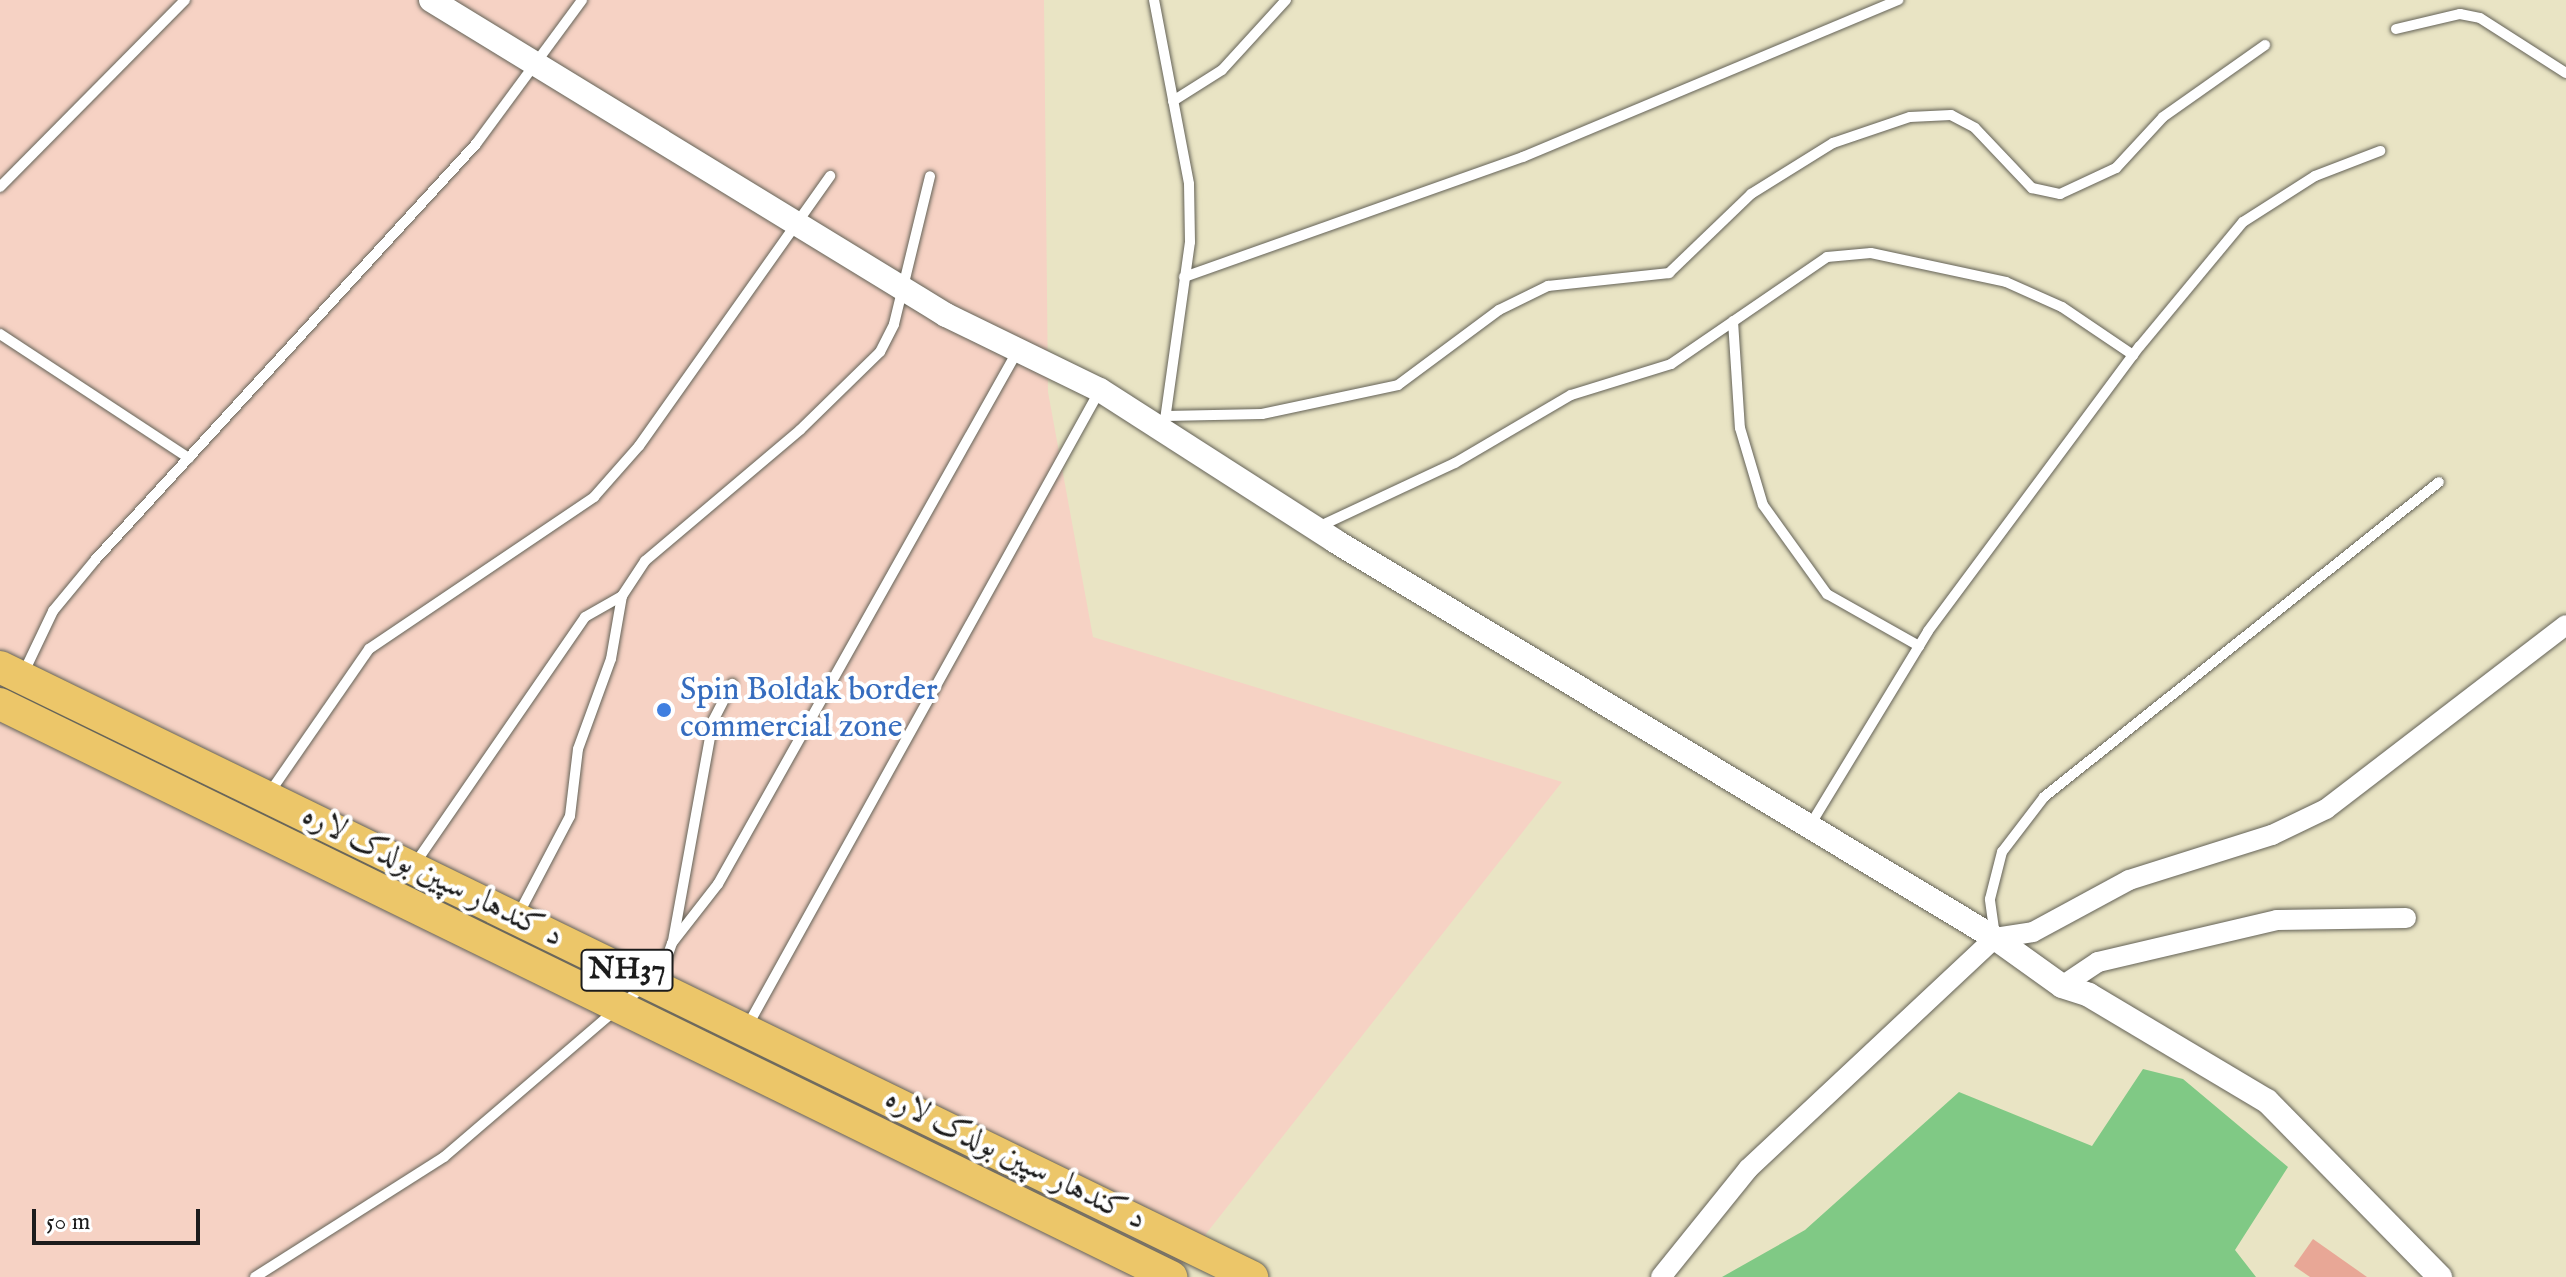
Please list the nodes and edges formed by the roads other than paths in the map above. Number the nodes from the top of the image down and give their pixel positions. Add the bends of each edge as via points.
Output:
1 (185, 0) edge
2 (431, 0) edge
3 (582, 0) edge
4 (1154, 0) edge
5 (1286, 0) edge
6 (1898, 0) edge
7 (2396, 29) dead end
8 (2265, 45) dead end
9 (535, 63) junction
10 (2566, 73) edge
11 (1173, 101) junction
12 (2380, 151) dead end
13 (830, 176) dead end
14 (930, 176) dead end
15 (0, 187) edge
16 (796, 223) junction
17 (1184, 277) junction
18 (904, 285) junction
19 (1733, 321) junction
20 (0, 334) edge
21 (1018, 350) junction
22 (2133, 355) junction
23 (1100, 390) junction
24 (1164, 423) junction
25 (189, 458) junction
26 (2439, 482) dead end
27 (1314, 528) junction
28 (622, 596) junction
29 (2566, 625) edge
30 (1919, 646) junction
31 (732, 684) dead end
32 (11, 695) edge
33 (266, 797) junction
34 (1807, 829) junction
35 (410, 870) junction
36 (516, 918) junction
37 (2406, 918) dead end
38 (1995, 938) junction
39 (672, 943) junction
40 (653, 983) junction
41 (2062, 986) junction
42 (623, 1007) junction
43 (747, 1027) junction
44 (255, 1277) edge
45 (1171, 1277) edge
46 (1252, 1277) edge
47 (1661, 1277) edge
48 (2440, 1277) edge

1 - 15 lane
2 - 9 street
3 - 9 lane
4 - 11 lane
5 - 11 lane via 1222,70
6 - 17 lane via 1523,157
7 - 10 lane via 2460,14 2480,18
8 - 24 lane via 2163,117 2116,168 2060,194 2032,188 1975,128 1951,115 1910,117 1833,143 1751,194 1669,273 1548,286 1499,310 1398,385 1262,414
9 - 16 street
9 - 25 lane via 476,144
11 - 17 lane via 1189,184
12 - 22 lane via 2315,176 2243,222
13 - 16 lane
14 - 18 lane
16 - 18 street
16 - 33 lane via 594,497 369,649
17 - 24 lane
18 - 21 street
18 - 28 lane via 880,352 800,430 645,561
19 - 22 lane via 1827,257 1871,253 2006,282 2062,307
19 - 27 lane via 1671,364 1571,395 1455,463
19 - 30 lane via 1740,428 1763,505 1827,594
20 - 25 lane
21 - 23 street
21 - 39 lane via 718,884
22 - 30 lane
23 - 24 street
23 - 43 lane
24 - 27 street
25 - 32 lane via 53,611
26 - 38 lane via 2044,797 2010,835 1996,870 1990,899
27 - 34 street
28 - 35 lane via 585,617
28 - 36 lane via 611,659 578,749 570,816
29 - 38 street via 2336,803 2272,835 2129,880 2033,932
30 - 34 lane
31 - 39 lane via 713,721
32 - 33 highway, د کندهار سپین بولدک لاره / NH37
32 - 42 highway, د کندهار سپین بولدک لاره / NH37
33 - 35 highway, د کندهار سپین بولدک لاره / NH37
34 - 38 street
35 - 36 highway, د کندهار سپین بولدک لاره / NH37
36 - 40 highway, د کندهار سپین بولدک لاره / NH37
37 - 41 street via 2277,920 2098,962
38 - 41 street
38 - 47 street via 1748,1169
39 - 40 lane
40 - 42 lane
40 - 43 highway, د کندهار سپین بولدک لاره / NH37
41 - 48 street via 2089,995 2267,1101
42 - 44 lane via 444,1157
42 - 45 highway, د کندهار سپین بولدک لاره / NH37
43 - 46 highway, د کندهار سپین بولدک لاره / NH37

